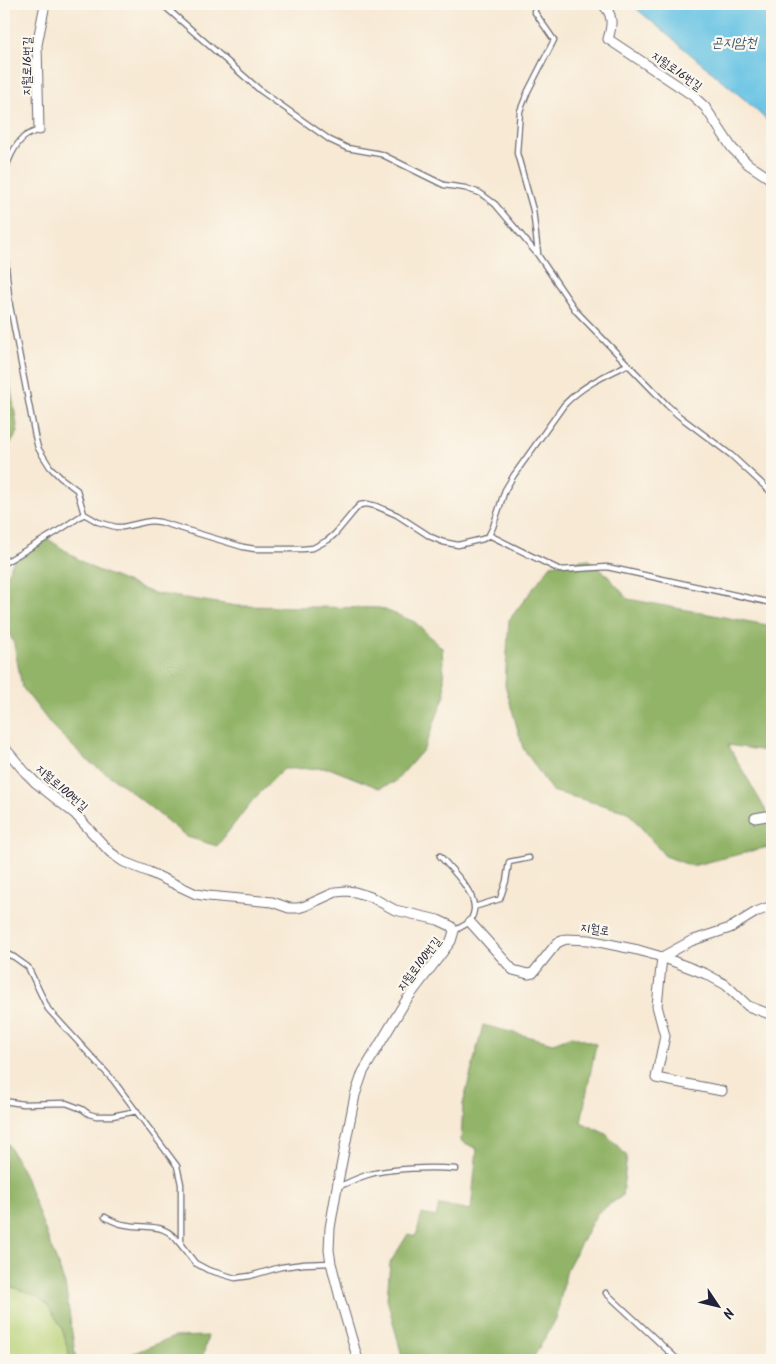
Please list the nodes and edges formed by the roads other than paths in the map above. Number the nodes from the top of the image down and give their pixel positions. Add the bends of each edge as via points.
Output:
1 (45, 4) edge
2 (162, 4) edge
3 (538, 4) edge
4 (602, 4) edge
5 (39, 130) joint
6 (4, 174) edge
7 (772, 180) edge
8 (4, 209) edge
9 (538, 255) junction
10 (627, 365) junction
11 (772, 493) edge
12 (84, 514) junction
13 (489, 535) junction
14 (4, 563) edge
15 (772, 603) edge
16 (4, 746) edge
17 (772, 815) edge
18 (755, 818) dead end
19 (440, 856) dead end
20 (530, 858) dead end
21 (474, 907) junction
22 (772, 908) edge
23 (470, 922) junction
24 (454, 930) junction
25 (4, 953) edge
26 (662, 957) junction
27 (772, 1015) edge
28 (722, 1092) dead end
29 (4, 1101) edge
30 (137, 1112) junction
31 (456, 1169) dead end
32 (336, 1187) junction
33 (105, 1217) dead end
34 (181, 1245) junction
35 (331, 1263) junction
36 (606, 1293) dead end
37 (358, 1360) edge
38 (678, 1360) edge

1 - 5 street, 지월로16번길 via 37,45
2 - 9 lane via 261,91 330,140 347,148 381,154 444,185 480,193 495,204
3 - 9 lane via 534,11 554,40 520,112 517,153 533,210
4 - 7 street, 지월로16번길 via 611,16 608,40 692,95 705,107 732,148
5 - 6 lane via 21,141
8 - 12 lane via 10,306 38,448 50,467 77,490
9 - 10 lane via 576,311
10 - 11 lane via 680,416 731,455
10 - 13 lane via 593,382 564,405 514,474
12 - 13 lane via 116,527 160,522 256,549 313,548 335,534 360,505 367,504 407,520 443,542 458,545
12 - 14 lane
13 - 15 lane via 560,570 607,567
16 - 24 street, 지월로100번길 via 36,783 75,814 110,852 124,862 196,894 298,908 336,892 356,892 395,910 438,920
17 - 18 street
19 - 21 lane via 472,896
20 - 21 lane via 509,862 500,899
21 - 23 lane
22 - 26 street via 756,912 730,928 691,941
23 - 24 lane
23 - 26 street, 지월로 via 514,970 528,974 538,969 557,943 566,939 614,944
24 - 32 street, 지월로100번길 via 451,942 405,1002 363,1072 355,1095
25 - 30 lane via 28,967 48,1009 114,1080
26 - 27 street, 지월로 via 706,974 726,985 748,1006
26 - 28 street via 657,1006 665,1036 656,1078
29 - 30 lane via 66,1103 96,1116
30 - 34 lane via 177,1166 181,1184
31 - 32 lane via 439,1167 380,1172
32 - 35 street, 지월로100번길 via 330,1228
33 - 34 lane via 129,1226 159,1227 175,1236
34 - 35 lane via 195,1263 235,1278 281,1266
35 - 37 street, 지월로100번길
36 - 38 lane

